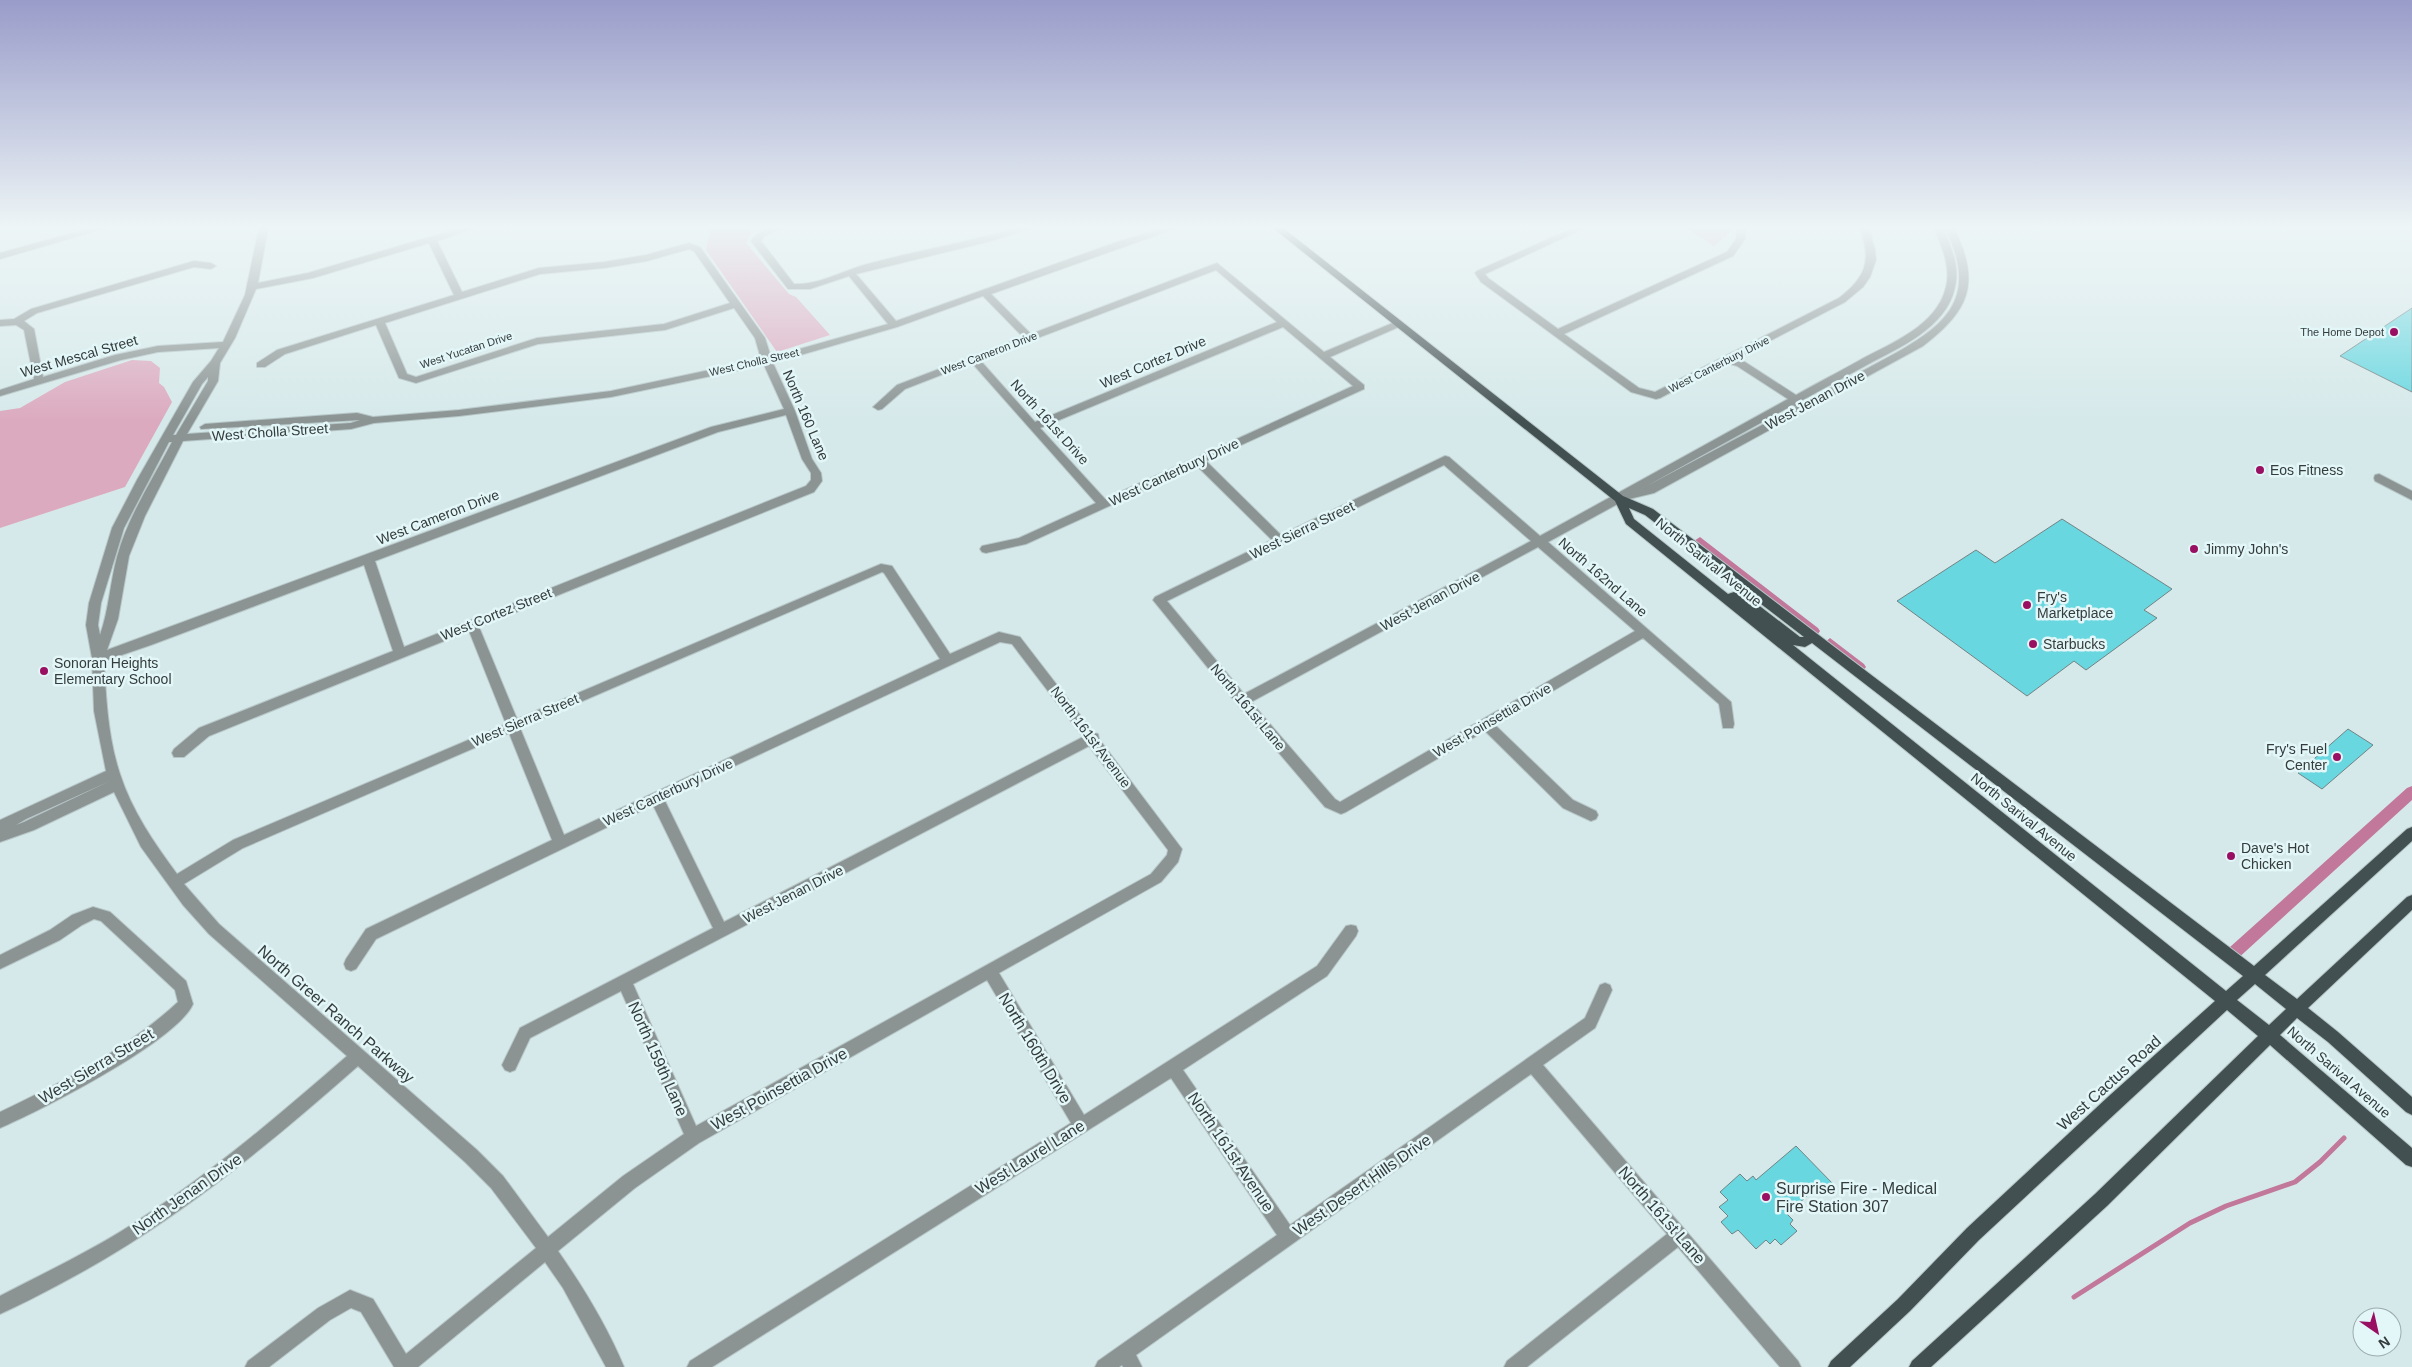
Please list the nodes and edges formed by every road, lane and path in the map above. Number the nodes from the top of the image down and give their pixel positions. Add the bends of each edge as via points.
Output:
1 (95, 292) edge
2 (250, 292) edge
3 (467, 292) edge
4 (728, 292) edge
5 (866, 292) edge
6 (988, 292) edge
7 (1150, 292) edge
8 (1247, 292) edge
9 (1357, 292) edge
10 (1500, 292) edge
11 (1647, 292) edge
12 (1853, 292) edge
13 (1949, 292) edge
14 (1963, 292) edge
15 (985, 293) junction
16 (459, 294) joint
17 (737, 304) junction
18 (379, 321) junction
19 (16, 322) junction
20 (0, 323) edge
21 (1284, 323) junction
22 (1398, 324) junction
23 (894, 325) junction
24 (1557, 333) junction
25 (1030, 338) junction
26 (226, 345) junction
27 (1323, 356) junction
28 (974, 359) junction
29 (1727, 360) junction
30 (767, 361) junction
31 (261, 365) dead end
32 (39, 381) junction
33 (0, 393) edge
34 (1794, 404) junction
35 (878, 407) dead end
36 (790, 412) junction
37 (1033, 427) junction
38 (175, 434) junction
39 (1445, 460) joint
40 (1199, 461) junction
41 (2379, 478) dead end
42 (817, 481) joint
43 (2412, 496) edge
44 (1619, 499) junction
45 (1104, 505) junction
46 (1280, 541) junction
47 (1540, 542) junction
48 (986, 549) dead end
49 (368, 559) junction
50 (1727, 599) junction
51 (1159, 600) joint
52 (472, 624) junction
53 (1644, 632) junction
54 (999, 637) joint
55 (1813, 637) junction
56 (400, 653) junction
57 (98, 658) junction
58 (948, 661) junction
59 (1242, 701) junction
60 (1486, 723) junction
61 (1728, 724) dead end
62 (513, 725) junction
63 (1093, 738) junction
64 (179, 753) dead end
65 (115, 779) junction
66 (656, 797) junction
67 (1342, 808) joint
68 (1592, 815) dead end
69 (0, 827) edge
70 (2412, 833) edge
71 (0, 836) edge
72 (560, 843) junction
73 (1175, 848) joint
74 (174, 883) junction
75 (2412, 901) edge
76 (721, 930) junction
77 (1350, 931) dead end
78 (0, 962) edge
79 (351, 964) dead end
80 (990, 971) junction
81 (2254, 975) junction
82 (624, 981) junction
83 (1605, 990) dead end
84 (2225, 1001) junction
85 (2297, 1009) junction
86 (2269, 1035) junction
87 (357, 1056) junction
88 (1532, 1064) junction
89 (510, 1065) dead end
90 (1173, 1068) junction
91 (2412, 1108) edge
92 (0, 1120) edge
93 (1081, 1124) junction
94 (693, 1137) junction
95 (2412, 1159) edge
96 (1679, 1234) junction
97 (1288, 1236) junction
98 (547, 1248) junction
99 (0, 1305) edge
100 (1129, 1360) edge
101 (254, 1367) edge
102 (404, 1367) edge
103 (615, 1367) edge
104 (696, 1367) edge
105 (1104, 1367) edge
106 (1514, 1367) edge
107 (1792, 1367) edge
108 (1837, 1367) edge
109 (1918, 1367) edge

1 - 19 street via 34,310
2 - 26 street, North Greer Ranch Parkway
3 - 16 street
4 - 17 street
5 - 23 street
6 - 15 street, West Cholla Street
7 - 25 street, West Cameron Drive
8 - 21 street, West Cameron Drive
9 - 22 main road, North Sarival Avenue
10 - 24 street
11 - 24 street
12 - 29 street, West Canterbury Drive
13 - 34 street, West Jenan Drive via 1928,323 1912,336
14 - 34 street, West Jenan Drive via 1956,310 1942,328 1920,344
15 - 23 street, West Cholla Street
15 - 25 street
16 - 18 street
17 - 18 street, West Yucatan Drive via 665,326 537,342 416,380 403,376
17 - 30 street via 760,338
18 - 31 street via 281,352
19 - 20 street
19 - 32 street via 29,329
21 - 27 street
21 - 37 street, West Cortez Drive
22 - 27 street
22 - 44 main road, North Sarival Avenue
23 - 30 street, West Cholla Street
24 - 29 street, West Canterbury Drive via 1635,390 1656,396
25 - 28 street, West Cameron Drive
26 - 32 street, West Mescal Street via 158,349
26 - 38 street, North Greer Ranch Parkway via 216,363 198,382
27 - 40 street, West Canterbury Drive via 1360,387
28 - 35 street, West Cameron Drive via 901,387
28 - 37 street, North 161st Drive
29 - 34 street via 1734,369
30 - 36 street, North 160 Lane
30 - 38 street, West Cholla Street via 611,394 459,413 374,420 351,426
32 - 33 street, West Mescal Street
34 - 44 street, West Jenan Drive via 1639,485
36 - 42 street, North 160 Lane
36 - 49 street, West Cameron Drive via 715,429
37 - 45 street, North 161st Drive
38 - 57 street, North Greer Ranch Parkway via 123,556 112,619
38 - 57 street, North Greer Ranch Parkway via 137,488 118,528 95,603 92,625
39 - 46 street, West Sierra Street
39 - 47 street, North 162nd Lane
40 - 45 street, West Canterbury Drive
40 - 46 street
41 - 43 street
42 - 52 street, West Cortez Street via 810,489
44 - 47 street, West Jenan Drive
44 - 50 main road, North Sarival Avenue via 1630,521
44 - 55 main road, North Sarival Avenue via 1649,512
45 - 48 street, West Canterbury Drive via 1022,541
46 - 51 street, West Sierra Street
47 - 53 street, North 162nd Lane
47 - 59 street, West Jenan Drive
49 - 56 street
49 - 57 street, West Cameron Drive
50 - 55 main road via 1740,597 1797,642
50 - 84 main road, North Sarival Avenue
51 - 59 street, North 161st Lane
52 - 56 street, West Cortez Street
52 - 62 street
53 - 60 street, West Poinsettia Drive
53 - 61 street, North 162nd Lane via 1725,702
54 - 58 street, West Canterbury Drive
54 - 63 street, North 161st Avenue via 1016,640
55 - 81 main road, North Sarival Avenue
56 - 64 street, West Cortez Street via 204,732
57 - 65 street, North Greer Ranch Parkway via 100,711
58 - 62 street, West Sierra Street via 888,569 881,568
58 - 66 street, West Canterbury Drive
59 - 67 street, North 161st Lane via 1330,803
60 - 67 street, West Poinsettia Drive
60 - 68 street via 1568,804
62 - 72 street
62 - 74 street, West Sierra Street via 238,844
63 - 73 street, North 161st Avenue
63 - 76 street, West Jenan Drive
65 - 69 street
65 - 71 street via 29,826
65 - 74 street, North Greer Ranch Parkway via 138,829
66 - 72 street, West Canterbury Drive
66 - 76 street
70 - 81 main road, West Cactus Road
72 - 79 street, West Canterbury Drive via 371,934
73 - 80 street, West Poinsettia Drive via 1173,858 1156,878
74 - 87 street, North Greer Ranch Parkway via 214,929
75 - 85 main road
76 - 82 street, West Jenan Drive
77 - 90 street, West Laurel Lane via 1322,971
78 - 92 street, West Sierra Street via 93,913 105,916 181,986 186,1004 170,1021 106,1065 52,1096
80 - 93 street, North 160th Drive
80 - 94 street, West Poinsettia Drive
81 - 84 main road, West Cactus Road
81 - 85 main road, North Sarival Avenue
82 - 89 street, West Jenan Drive via 525,1033
82 - 94 street, North 159th Lane
83 - 88 street, West Desert Hills Drive via 1590,1023
84 - 86 main road, North Sarival Avenue
84 - 108 main road, West Cactus Road via 1973,1234
85 - 86 main road
85 - 91 main road, North Sarival Avenue
86 - 95 main road, North Sarival Avenue
86 - 109 main road via 2101,1200
87 - 98 street, North Greer Ranch Parkway via 471,1156 518,1208
87 - 99 street, North Jenan Drive via 260,1142 155,1219 108,1248
88 - 96 street, North 161st Lane
88 - 97 street, West Desert Hills Drive
90 - 93 street, West Laurel Lane
90 - 97 street, North 161st Avenue
93 - 104 street, West Laurel Lane
94 - 98 street, West Poinsettia Drive via 651,1164
96 - 106 street
96 - 107 street, North 161st Lane
97 - 100 street, West Desert Hills Drive
98 - 102 street, West Poinsettia Drive
98 - 103 street, North Greer Ranch Parkway via 596,1328
100 - 105 street, West Desert Hills Drive
101 - 102 street via 324,1314 350,1299 367,1305

